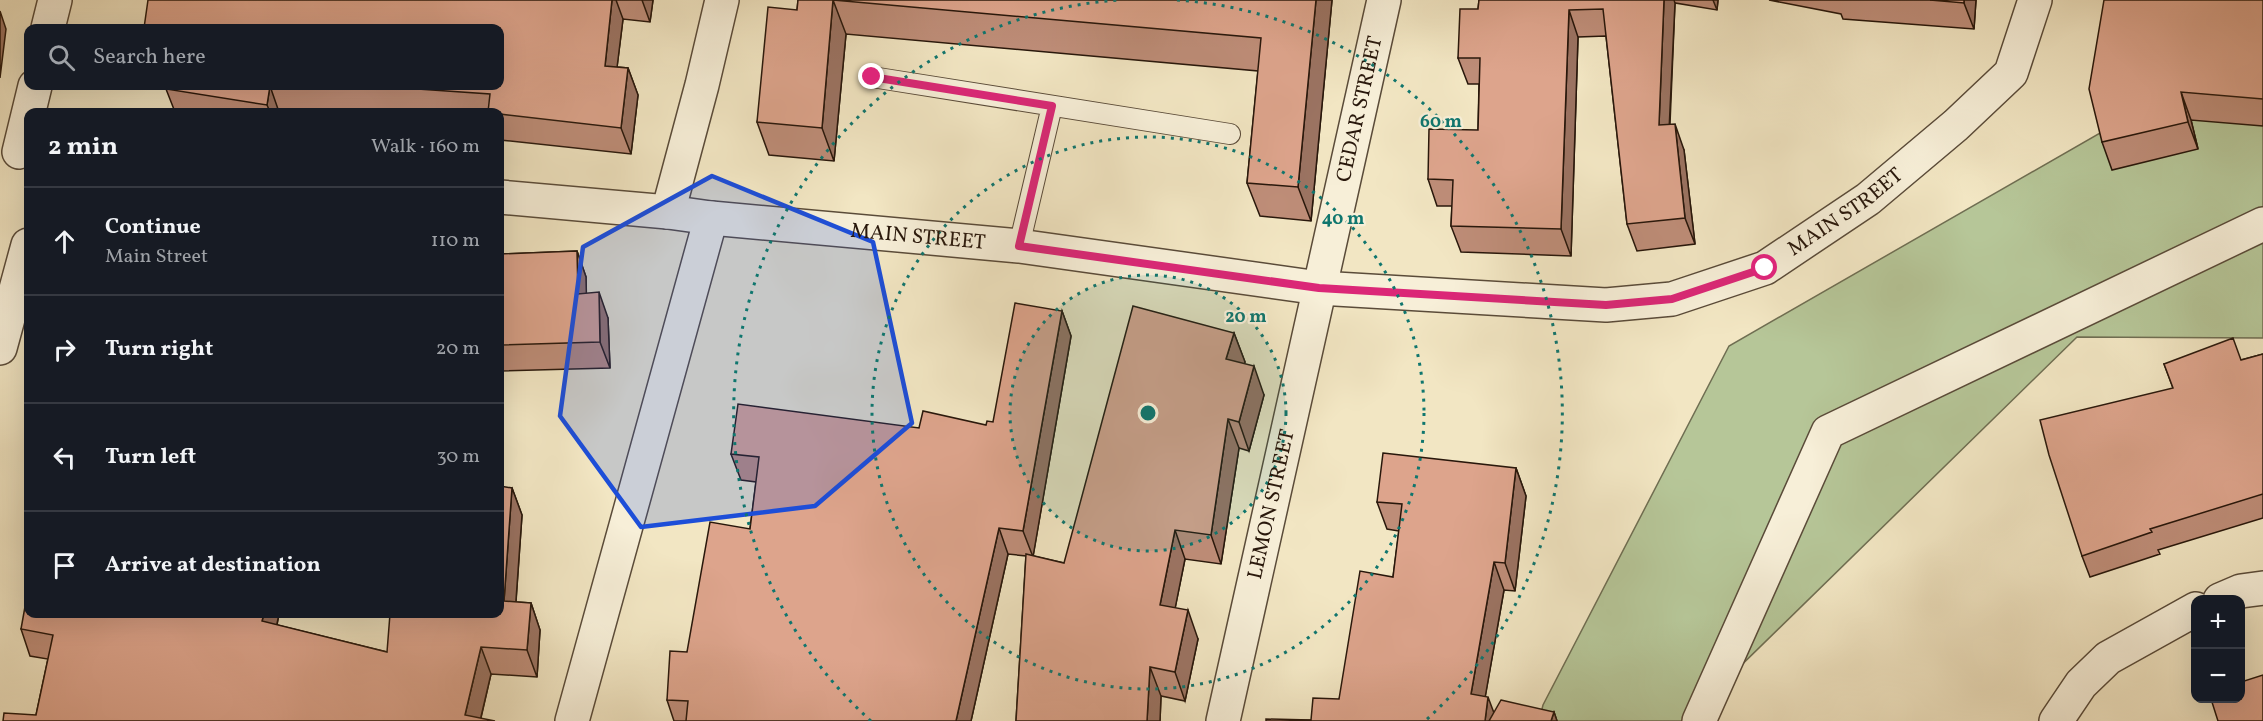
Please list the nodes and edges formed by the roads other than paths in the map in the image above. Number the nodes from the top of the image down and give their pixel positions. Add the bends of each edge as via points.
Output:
1 (55, 0) edge
2 (722, 0) edge
3 (1384, 0) edge
4 (2035, 0) edge
5 (49, 24) edge
6 (872, 77) dead end
7 (34, 90) edge
8 (1052, 106) junction
9 (29, 108) edge
10 (24, 124) edge
11 (1230, 134) dead end
12 (16, 152) edge
13 (504, 196) edge
14 (668, 212) junction
15 (711, 218) junction
16 (2263, 224) edge
17 (1019, 246) junction
18 (24, 260) edge
19 (1319, 288) junction
20 (0, 348) edge
21 (2263, 588) edge
22 (2232, 595) edge
23 (2191, 612) edge
24 (572, 721) edge
25 (1223, 721) edge
26 (1699, 721) edge
27 (2056, 721) edge

1 - 5 street
2 - 14 street
3 - 19 street, CEDAR STREET
4 - 19 street, MAIN STREET via 2011,73 1868,200 1765,268 1672,299 1606,305
6 - 8 lane
7 - 9 street
8 - 11 lane
8 - 17 lane
10 - 12 street
13 - 14 street, MAIN STREET
14 - 15 street, MAIN STREET
15 - 17 street, MAIN STREET
15 - 24 street
16 - 26 street via 1828,432
17 - 19 street, MAIN STREET
18 - 20 street
19 - 25 street, LEMON STREET
21 - 22 street
23 - 27 street via 2108,658 2082,684

